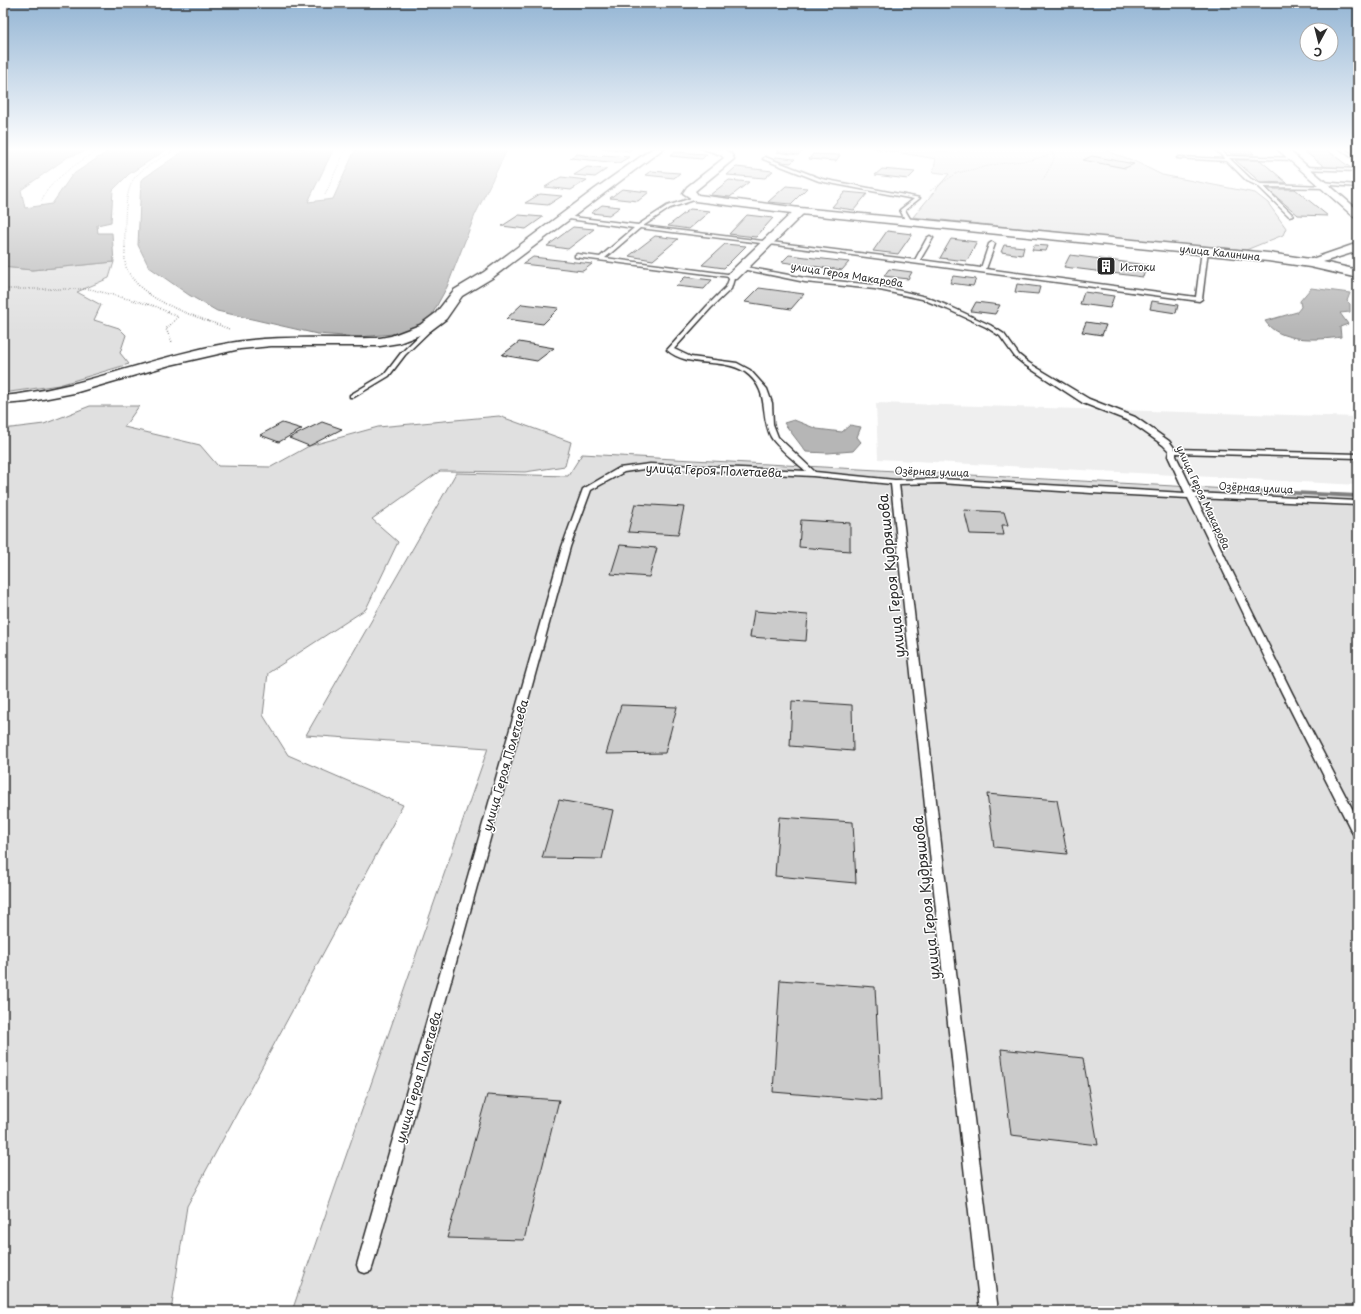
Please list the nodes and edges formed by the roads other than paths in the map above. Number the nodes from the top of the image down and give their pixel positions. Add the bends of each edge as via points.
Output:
1 (576, 209) edge
2 (664, 209) edge
3 (786, 209) edge
4 (903, 209) edge
5 (1285, 209) edge
6 (800, 211) junction
7 (1291, 215) dead end
8 (565, 218) junction
9 (909, 222) junction
10 (640, 226) junction
11 (930, 238) dead end
12 (769, 242) junction
13 (992, 244) dead end
14 (1358, 246) edge
15 (1205, 250) junction
16 (577, 256) dead end
17 (601, 259) junction
18 (917, 261) junction
19 (1310, 263) junction
20 (742, 268) junction
21 (983, 270) junction
22 (1358, 274) edge
23 (733, 276) junction
24 (435, 321) junction
25 (352, 396) dead end
26 (3, 400) edge
27 (1173, 451) junction
28 (1358, 456) edge
29 (813, 474) junction
30 (895, 482) junction
31 (1190, 494) junction
32 (1358, 503) edge
33 (1358, 832) edge
34 (365, 1265) dead end
35 (990, 1311) edge

1 - 8 street
2 - 10 lane
3 - 6 street, улица Калинина
4 - 9 lane
5 - 7 lane
6 - 9 street, улица Калинина
6 - 12 street
8 - 10 lane
8 - 24 street via 488,275 458,293
9 - 15 street, улица Калинина
10 - 12 lane
10 - 17 lane
11 - 18 lane
12 - 18 lane
12 - 20 street
13 - 21 lane
14 - 19 street
15 - 19 street, улица Калинина
15 - 21 lane via 1199,299
16 - 17 lane
17 - 23 lane
18 - 21 lane
19 - 22 street, улица Калинина
20 - 23 street
20 - 27 lane, улица Героя Макарова via 806,280 875,287 924,298 949,308 988,326 1002,335 1017,356 1027,364 1086,401 1132,419
23 - 29 lane via 729,288 670,350 690,359 737,365 748,371 764,389 769,424 776,438
24 - 25 lane via 403,354 396,366
24 - 26 street via 425,328 394,340 271,342 241,345 188,356 70,391
27 - 28 lane
27 - 31 lane, улица Героя Макарова via 1172,456
29 - 30 lane, Озёрная улица
29 - 34 lane, улица Героя Полетаева via 650,466 622,470 588,489 564,554
30 - 31 lane, Озёрная улица via 940,481 1091,491
30 - 35 lane, улица Героя Кудряшова
31 - 32 lane, Озёрная улица
31 - 33 lane, улица Героя Макарова

